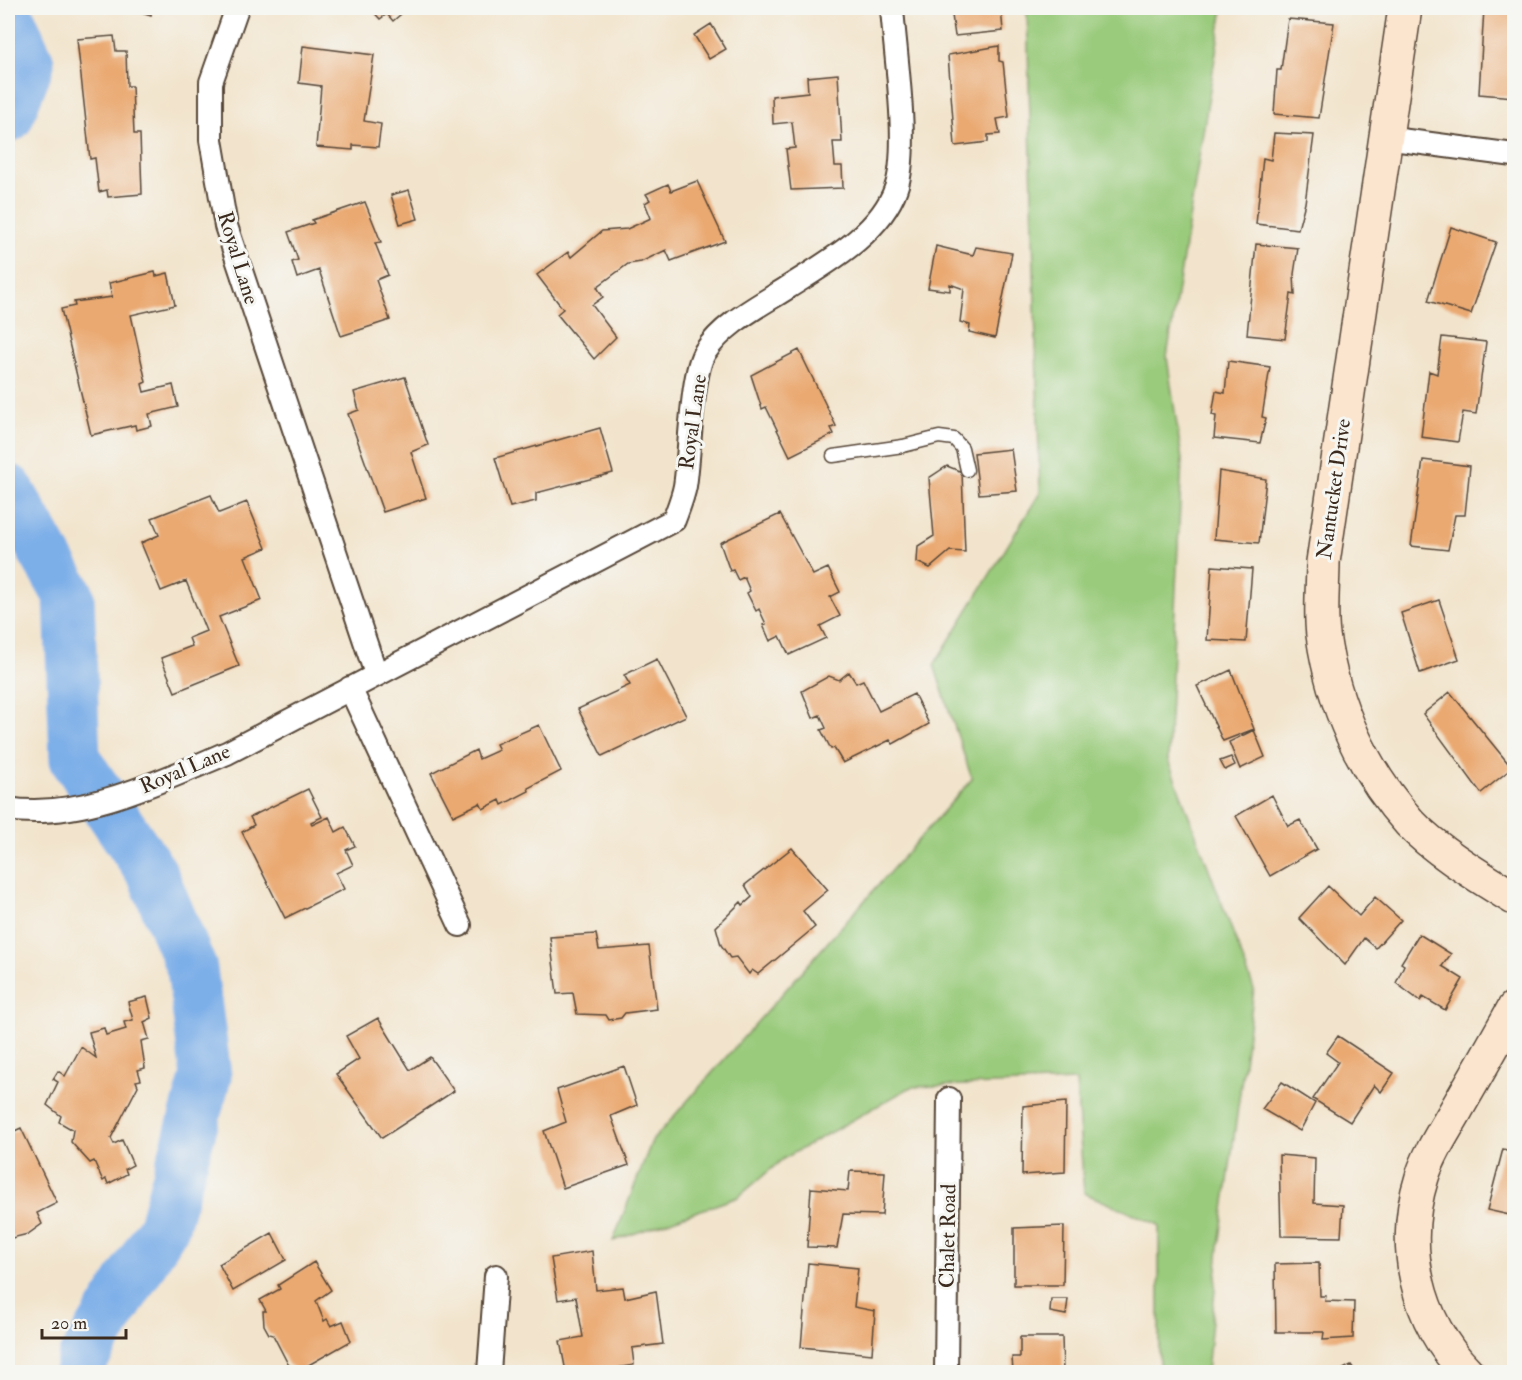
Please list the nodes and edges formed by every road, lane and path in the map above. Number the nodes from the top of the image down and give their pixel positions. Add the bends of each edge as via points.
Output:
1 (237, 8) edge
2 (892, 8) edge
3 (1405, 8) edge
4 (1385, 138) junction
5 (1515, 154) edge
6 (833, 456) dead end
7 (967, 470) dead end
8 (376, 674) junction
9 (350, 688) junction
10 (8, 809) edge
11 (1515, 898) edge
12 (460, 925) dead end
13 (1515, 1008) edge
14 (949, 1099) dead end
15 (496, 1276) dead end
16 (489, 1372) edge
17 (946, 1372) edge
18 (1467, 1372) edge

1 - 8 street, Royal Lane via 211,82 211,140 225,226
2 - 8 street, Royal Lane via 902,151 896,188 883,211 861,236 722,330 704,353 685,488 674,520
3 - 4 street, Nantucket Drive
4 - 5 street
4 - 11 street, Nantucket Drive via 1323,562 1322,633 1337,702 1368,767 1411,824 1469,870
6 - 7 lane via 939,437 954,439 962,448
8 - 9 street, Royal Lane
9 - 10 street, Royal Lane via 227,753 134,791 77,805 27,812
9 - 12 street
13 - 18 street via 1422,1175 1411,1237 1414,1273 1424,1308 1441,1341
14 - 17 street, Chalet Road
15 - 16 street

